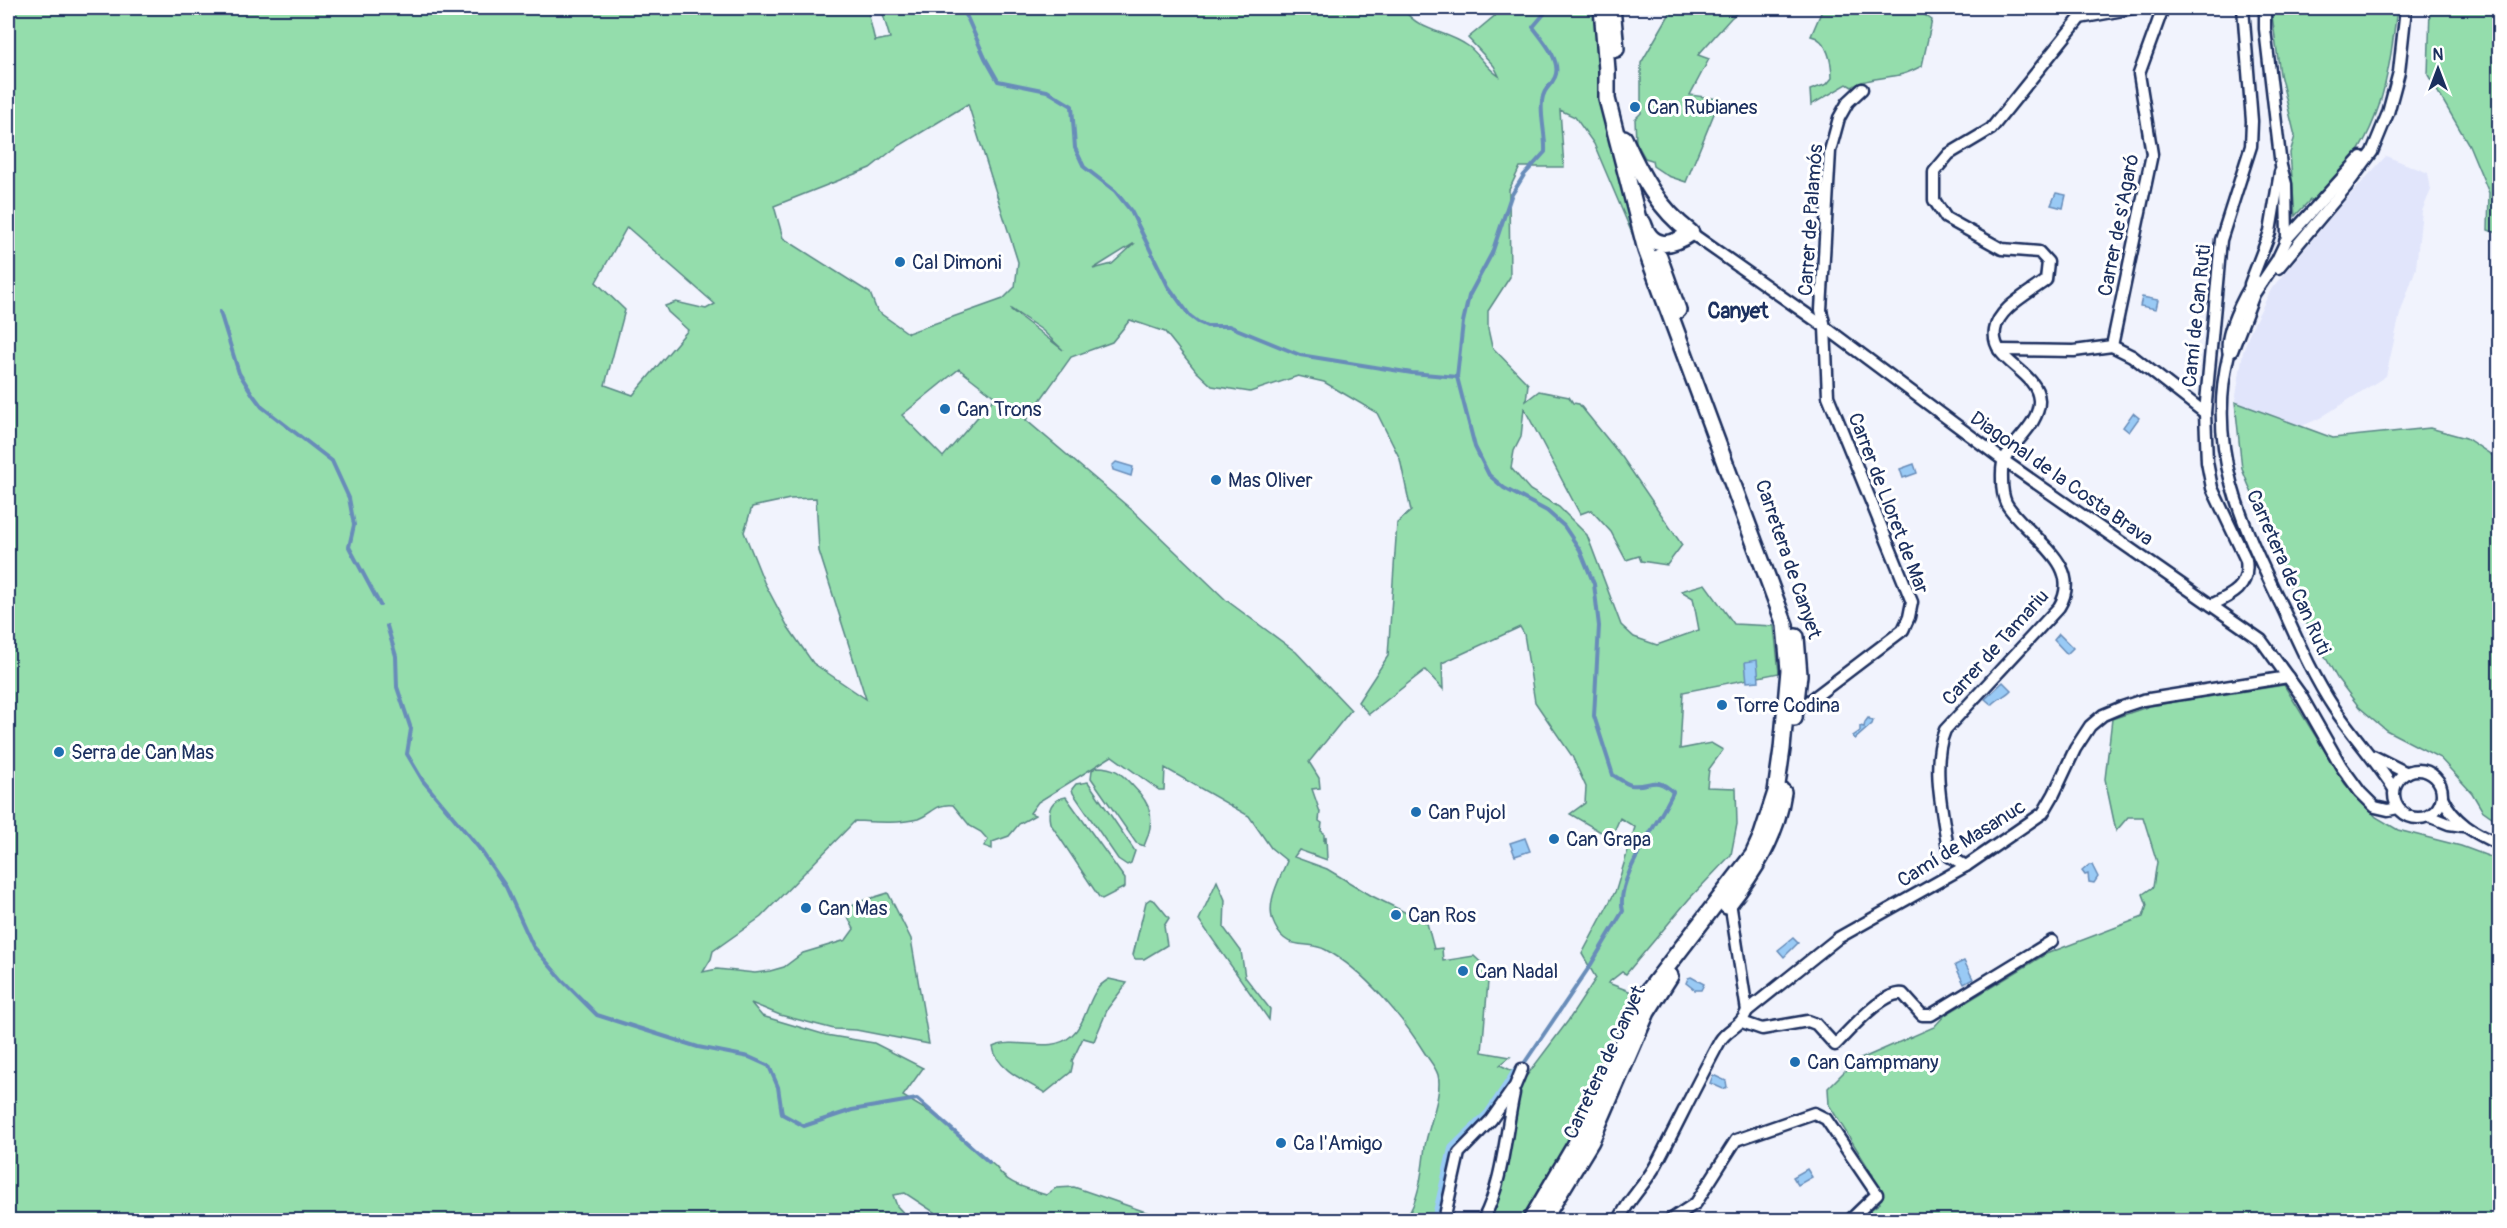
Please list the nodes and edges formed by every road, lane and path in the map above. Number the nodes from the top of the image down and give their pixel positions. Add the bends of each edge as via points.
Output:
1 (1602, 8) edge
2 (1607, 8) edge
3 (2134, 8) edge
4 (2163, 8) edge
5 (2243, 8) edge
6 (2258, 8) edge
7 (2265, 8) edge
8 (2406, 8) edge
9 (1615, 12) edge
10 (2265, 29) junction
11 (1605, 36) junction
12 (1862, 88) dead end
13 (1624, 138) junction
14 (2376, 138) junction
15 (2281, 166) junction
16 (1631, 189) junction
17 (1671, 217) junction
18 (1691, 233) junction
19 (1653, 239) junction
20 (2287, 239) junction
21 (1677, 243) junction
22 (1666, 276) junction
23 (2247, 291) junction
24 (1669, 310) junction
25 (2244, 318) junction
26 (1825, 327) junction
27 (2112, 346) junction
28 (1999, 350) junction
29 (2229, 353) junction
30 (2205, 413) junction
31 (2003, 460) junction
32 (2211, 605) junction
33 (1785, 625) junction
34 (2288, 677) junction
35 (1796, 706) junction
36 (1782, 749) junction
37 (2370, 754) junction
38 (2407, 773) junction
39 (2394, 792) junction
40 (2365, 797) junction
41 (2442, 797) junction
42 (2398, 808) junction
43 (2429, 816) junction
44 (2463, 826) junction
45 (2499, 845) edge
46 (1753, 855) junction
47 (1966, 866) junction
48 (1730, 902) junction
49 (2052, 942) dead end
50 (1747, 1011) junction
51 (1742, 1022) junction
52 (1522, 1069) dead end
53 (1515, 1086) junction
54 (1444, 1221) edge
55 (1483, 1221) edge
56 (1531, 1221) edge
57 (1543, 1221) edge
58 (1619, 1221) edge
59 (1670, 1221) edge
60 (1850, 1221) edge

1 - 11 street
2 - 11 street
3 - 28 street via 2080,18 1991,129 1949,154 1934,172 1934,200 1946,218 2002,249 2039,252 2048,262 2046,280 2000,315 1994,331
4 - 27 street, Carrer de s'Agaró via 2139,74 2152,154
5 - 30 street, Camí de Can Ruti via 2251,140 2221,240
6 - 10 street
7 - 10 street
8 - 14 street, Carretera de Can Ruti via 2399,72 2388,113
9 - 13 street, Carretera de Canyet via 1617,91
10 - 15 street
11 - 16 street, Carretera de Canyet via 1607,99
12 - 26 street, Carrer de Palamós via 1839,118 1830,151 1821,310
13 - 17 street via 1640,172
13 - 19 street, Carretera de Canyet
14 - 20 street, Carretera de Can Ruti
14 - 25 street, Carretera de Can Ruti via 2372,152 2346,188 2281,264
15 - 20 street via 2286,184
15 - 23 street via 2270,232
16 - 19 street via 1646,232
16 - 24 street, Carretera de Canyet via 1646,250
17 - 18 street
17 - 19 street via 1655,230
18 - 21 street
18 - 26 street, Diagonal de la Costa Brava
19 - 21 street via 1660,244
19 - 22 street, Carretera de Canyet
19 - 24 street via 1653,253
20 - 23 street, Carretera de Can Ruti
20 - 25 street, Carretera de Can Ruti
21 - 22 street
22 - 35 street, Carretera de Canyet via 1794,625 1799,657
23 - 29 street, Carretera de Can Ruti via 2226,347
24 - 33 street, Carretera de Canyet
25 - 29 street, Carretera de Can Ruti
26 - 31 street, Diagonal de la Costa Brava
26 - 35 street, Carrer de Lloret de Mar via 1828,396 1912,602 1903,630 1803,706
27 - 28 street via 2074,351
27 - 30 street via 2133,356
28 - 31 street via 2026,375 2039,400 2036,415
29 - 37 street, Carretera de Can Ruti via 2221,395 2221,427 2229,482 2244,525 2321,686
30 - 32 street, Camí de Can Ruti via 2212,488 2247,568 2243,585
31 - 32 street, Diagonal de la Costa Brava
31 - 47 street, Carrer de Tamariu via 2006,502 2062,566 2066,596 1945,730 1938,745 1949,856
32 - 34 street, Diagonal de la Costa Brava via 2261,640
33 - 35 street via 1794,658 1792,697
33 - 36 street, Carretera de Canyet via 1789,670
34 - 40 street, Diagonal de la Costa Brava via 2341,766
34 - 47 street, Camí de Masanuc via 2143,700 2103,715 2090,726 2075,749 2043,813
35 - 36 street via 1789,714
35 - 48 street, Carretera de Canyet via 1776,822 1756,867
36 - 46 street, Carretera de Canyet via 1776,792
37 - 38 street, Carretera de Can Ruti
37 - 39 street, Carretera de Can Ruti
38 - 39 street via 2399,779
38 - 41 street via 2419,770 2431,774 2440,785
39 - 40 street via 2381,801
39 - 42 street
40 - 42 street, Diagonal de la Costa Brava via 2375,807
41 - 43 street via 2439,807
41 - 44 street
42 - 43 street via 2410,817
43 - 44 street
44 - 45 street
46 - 48 street via 1751,865 1728,897
46 - 56 street, Carretera de Canyet via 1640,1002 1587,1125
47 - 50 street, Camí de Masanuc via 1838,938
48 - 50 street
48 - 57 street, Carretera de Canyet via 1647,1012 1599,1125
49 - 51 street via 1931,1015 1922,1015 1903,994 1892,994 1835,1045 1816,1024 1808,1021 1762,1029
50 - 51 street, Camí de Masanuc
51 - 58 street via 1722,1038 1656,1166 1624,1208
52 - 53 street
53 - 54 street via 1491,1120 1459,1153
53 - 55 street via 1501,1164
59 - 60 street via 1696,1203 1736,1140 1814,1113 1826,1119 1877,1194

